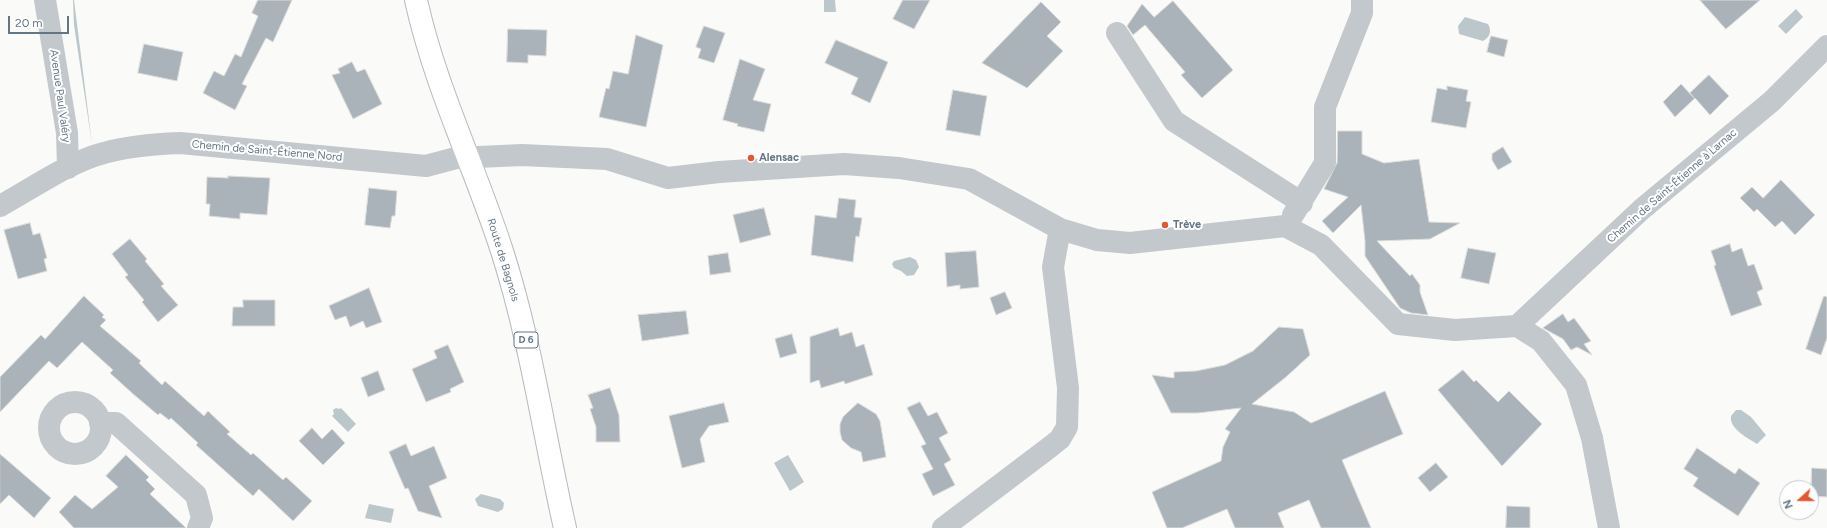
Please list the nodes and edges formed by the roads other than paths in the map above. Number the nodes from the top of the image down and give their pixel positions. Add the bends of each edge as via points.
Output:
1 (45, 0) edge
2 (416, 0) edge
3 (1362, 0) edge
4 (1117, 33) dead end
5 (1827, 46) edge
6 (469, 158) junction
7 (68, 168) junction
8 (1302, 203) junction
9 (0, 206) edge
10 (1285, 226) junction
11 (1060, 228) junction
12 (1517, 326) junction
13 (100, 423) dead end
14 (198, 528) edge
15 (564, 528) edge
16 (943, 528) edge
17 (1609, 528) edge

1 - 7 street, Avenue Paul Valéry via 67,133
2 - 6 main road, Route de Bagnols / D 6 via 434,71
3 - 8 street via 1362,13 1325,107 1325,162
4 - 8 street via 1174,122
5 - 12 street, Chemin de Saint-Étienne à Larnac via 1772,101 1642,209
6 - 7 street, Chemin de Saint-Étienne Nord via 456,158 426,166 180,143 144,144 102,153
6 - 11 street, Chemin de Saint-Étienne Nord via 522,155 607,159 668,178 844,164 899,168 969,179
6 - 15 main road, Route de Bagnols / D 6 via 511,281 535,381
7 - 9 street, Chemin de Saint-Étienne Nord
8 - 10 street
10 - 11 street, Chemin de Saint-Étienne Nord via 1130,243 1097,240
10 - 12 street via 1321,245 1398,324 1455,330
11 - 16 street via 1053,267 1068,388 1067,427 1050,447
12 - 17 street via 1541,341 1576,385 1592,438
13 - 14 street via 116,423 196,495 202,518

